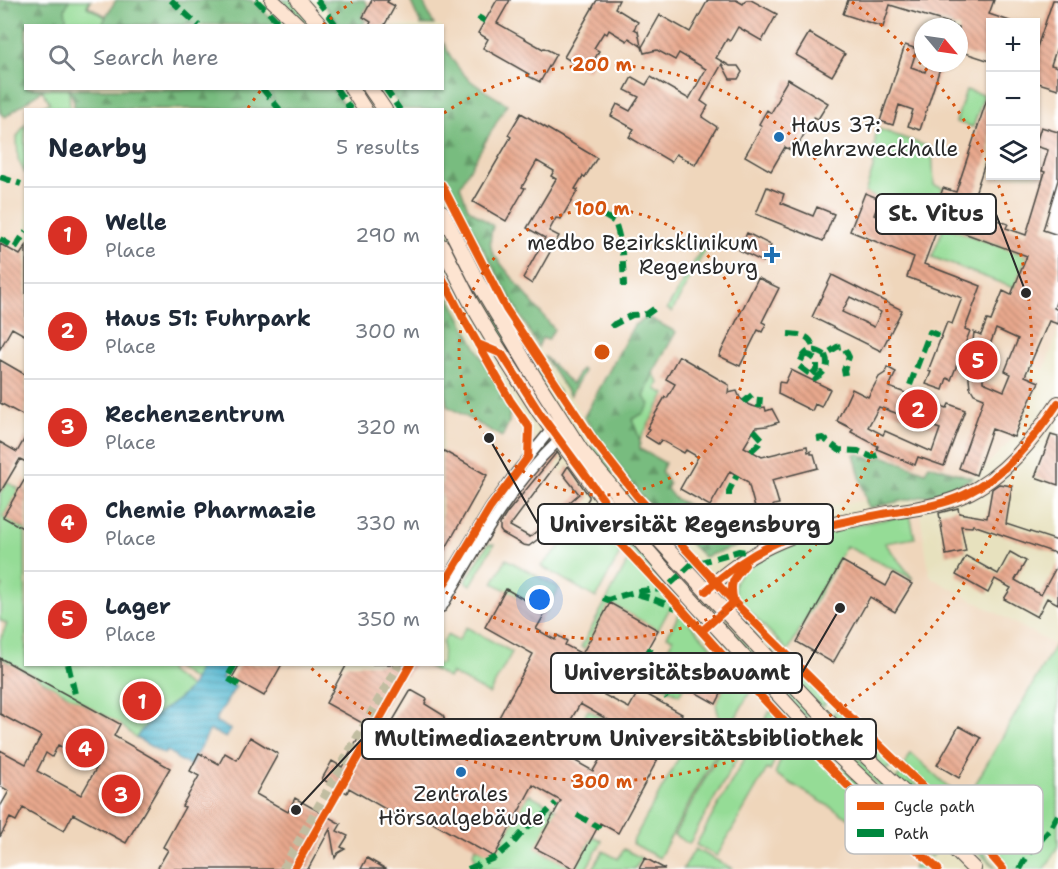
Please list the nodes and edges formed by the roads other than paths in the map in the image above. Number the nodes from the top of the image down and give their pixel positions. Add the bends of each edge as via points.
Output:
1 (272, 0) edge
2 (298, 0) edge
3 (296, 24) edge
4 (319, 24) edge
5 (352, 90) edge
6 (371, 90) edge
7 (364, 108) edge
8 (384, 108) edge
9 (444, 216) edge
10 (444, 250) edge
11 (1058, 403) edge
12 (558, 431) junction
13 (603, 500) junction
14 (624, 502) junction
15 (482, 529) junction
16 (444, 585) edge
17 (706, 591) junction
18 (690, 598) junction
19 (444, 603) edge
20 (869, 785) edge
21 (896, 785) edge
22 (958, 854) edge
23 (974, 869) edge

1 - 3 street
2 - 4 street
5 - 7 street
6 - 8 street
9 - 12 street
10 - 12 street via 490,335 539,412
11 - 17 street via 1004,468 964,495 934,505 832,524 780,540 754,553
12 - 13 street
12 - 14 street via 581,450
12 - 15 street via 504,488
13 - 14 street via 614,497
13 - 18 street
14 - 17 street
15 - 16 street
15 - 19 street
17 - 18 street
17 - 21 street via 823,716
18 - 20 street via 806,725
22 - 23 street

